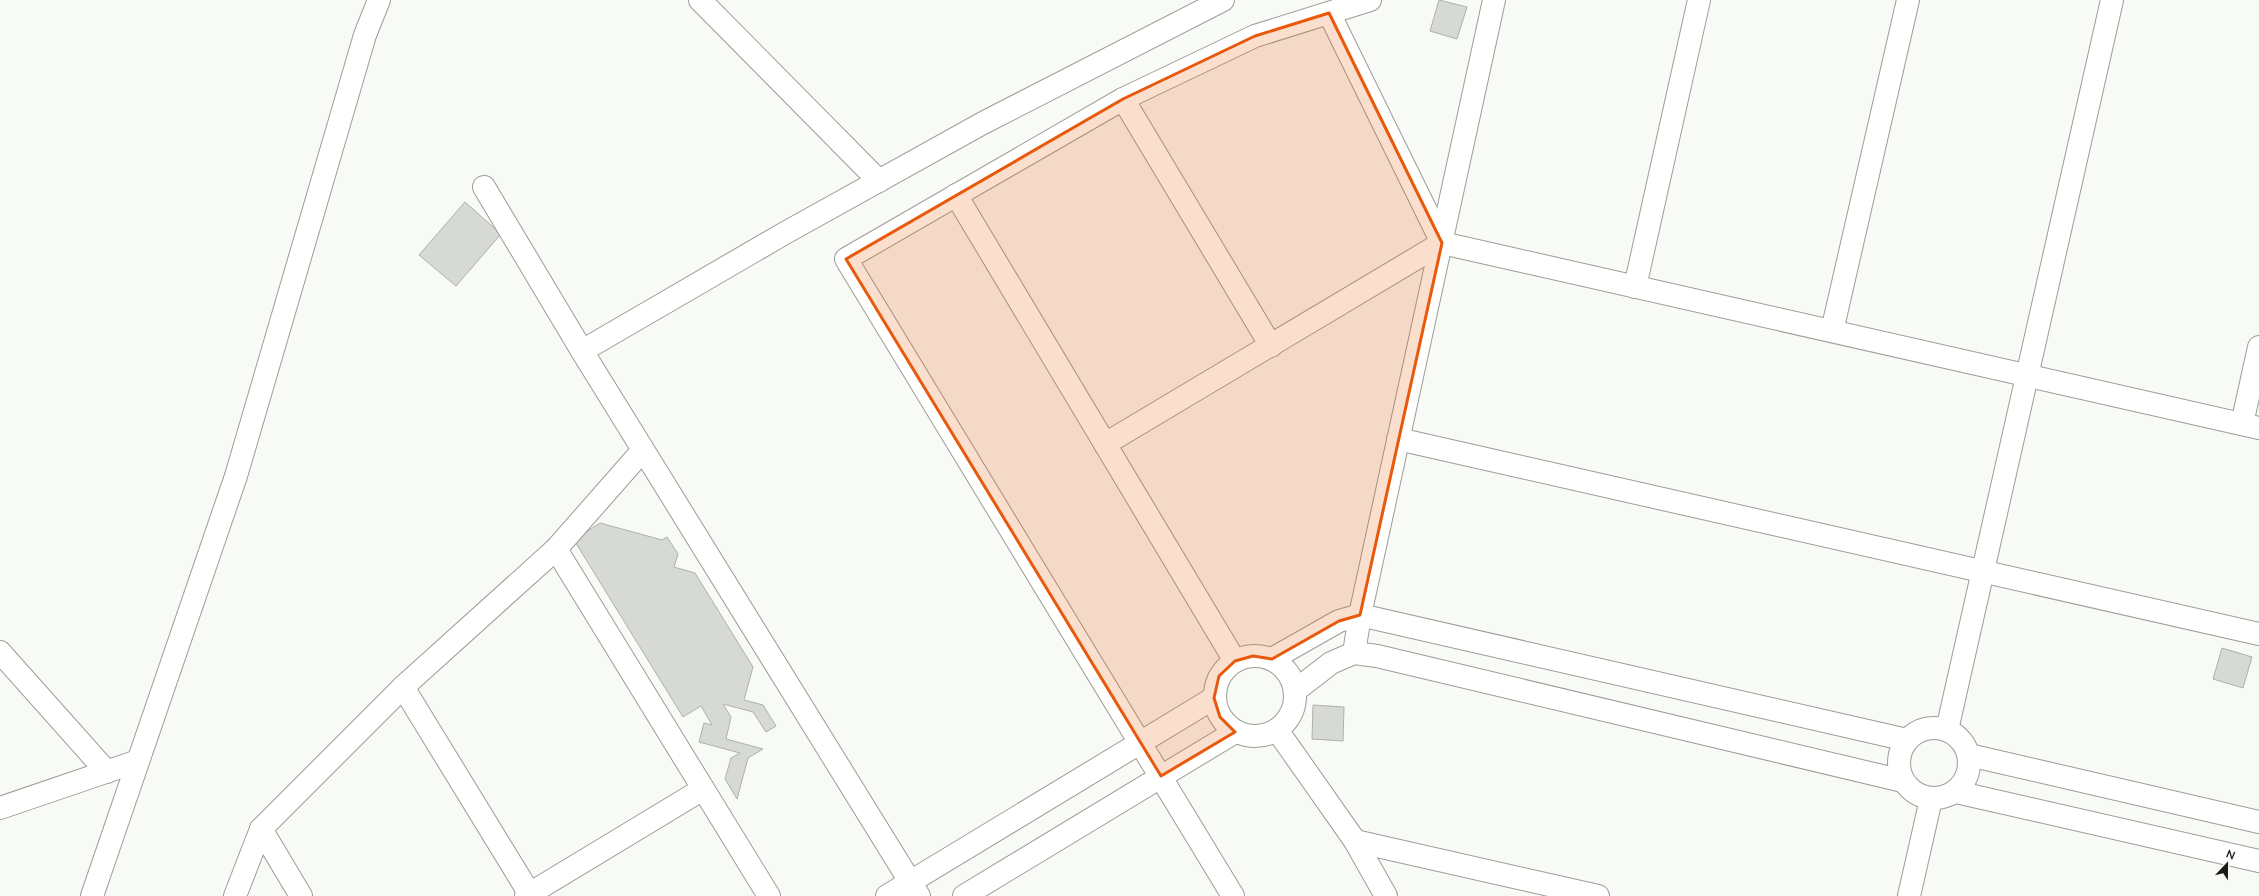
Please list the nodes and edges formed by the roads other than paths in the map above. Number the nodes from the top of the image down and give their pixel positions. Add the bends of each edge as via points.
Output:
1 (379, 0) edge
2 (700, 0) edge
3 (1223, 0) edge
4 (1370, 0) edge
5 (1494, 0) edge
6 (1699, 0) edge
7 (1908, 0) edge
8 (2112, 0) edge
9 (1329, 13) junction
10 (1123, 99) junction
11 (879, 181) junction
12 (484, 187) dead end
13 (956, 195) junction
14 (1442, 243) junction
15 (1635, 287) junction
16 (1832, 331) junction
17 (1271, 346) junction
18 (2259, 347) edge
19 (582, 351) junction
20 (2027, 376) junction
21 (2250, 426) edge
22 (1398, 438) junction
23 (1105, 444) junction
24 (643, 450) junction
25 (556, 549) junction
26 (1983, 571) junction
27 (1360, 615) junction
28 (2259, 634) edge
29 (0, 652) edge
30 (1354, 653) junction
31 (1272, 659) junction
32 (1235, 661) junction
33 (403, 687) junction
34 (1296, 690) junction
35 (1214, 698) junction
36 (1277, 730) junction
37 (1947, 730) junction
38 (1234, 732) junction
39 (1906, 740) junction
40 (1140, 743) junction
41 (1969, 755) junction
42 (138, 760) junction
43 (107, 772) junction
44 (1160, 776) junction
45 (1903, 781) junction
46 (703, 789) junction
47 (1956, 792) junction
48 (1932, 799) junction
49 (0, 808) edge
50 (2259, 822) edge
51 (261, 829) junction
52 (1355, 841) junction
53 (2259, 861) edge
54 (915, 889) edge
55 (529, 895) edge
56 (92, 896) edge
57 (235, 896) edge
58 (302, 896) edge
59 (769, 896) edge
60 (887, 896) edge
61 (964, 896) edge
62 (1234, 896) edge
63 (1386, 896) edge
64 (1598, 896) edge
65 (1910, 896) edge

1 - 42 street via 365,35 236,476
2 - 11 street
3 - 11 street via 983,123
4 - 9 street
5 - 14 street
6 - 15 street
7 - 16 street
8 - 20 street
9 - 10 street via 1255,36
9 - 14 street
10 - 13 street
10 - 17 street
11 - 19 street
12 - 19 street
13 - 23 street
13 - 40 street via 846,259
14 - 15 street
14 - 17 street
14 - 22 street
15 - 16 street
16 - 20 street
17 - 23 street
18 - 21 street
19 - 24 street
20 - 21 street
20 - 26 street
22 - 26 street
22 - 27 street
23 - 32 street
24 - 25 street
24 - 54 street
25 - 33 street
25 - 46 street
26 - 28 street
26 - 37 street
27 - 30 street
27 - 31 street via 1339,621
27 - 39 street
29 - 43 street
30 - 34 street via 1331,663
30 - 45 street via 1377,656
31 - 32 street via 1253,656
31 - 34 street via 1288,671
32 - 35 street via 1219,676
33 - 51 street
33 - 55 street
34 - 36 street via 1292,713
35 - 38 street via 1220,717
35 - 40 street
36 - 38 street via 1256,737
36 - 52 street
37 - 39 street via 1933,727 1918,731
37 - 41 street via 1965,744
38 - 44 street
39 - 45 street via 1899,753 1898,768
40 - 44 street
40 - 54 street
41 - 47 street via 1970,769 1965,782
41 - 50 street
42 - 43 street
42 - 56 street
43 - 49 street
44 - 61 street
44 - 62 street
45 - 48 street via 1920,797
46 - 55 street
46 - 59 street
47 - 48 street
47 - 53 street
48 - 65 street
51 - 57 street
51 - 58 street
52 - 63 street
52 - 64 street
54 - 60 street

